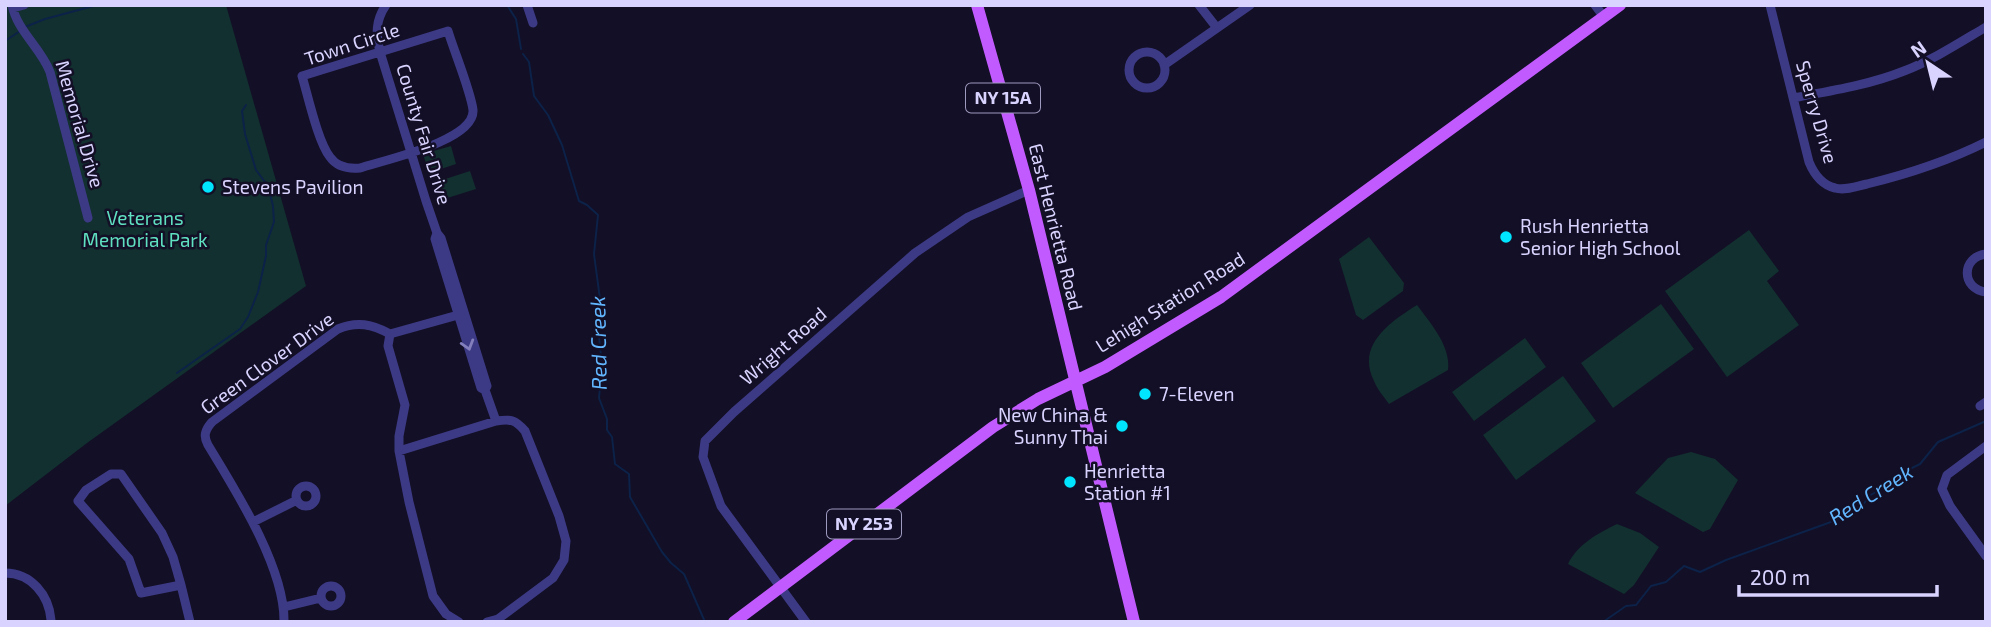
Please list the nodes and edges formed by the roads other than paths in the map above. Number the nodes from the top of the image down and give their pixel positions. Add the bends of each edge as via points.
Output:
1 (24, 5) edge
2 (386, 5) edge
3 (527, 5) edge
4 (977, 5) edge
5 (1199, 5) edge
6 (1250, 5) edge
7 (1595, 5) edge
8 (1620, 5) edge
9 (1772, 6) edge
10 (13, 7) edge
11 (1604, 18) junction
12 (533, 23) dead end
13 (1986, 27) edge
14 (1217, 28) junction
15 (380, 52) junction
16 (1164, 65) junction
17 (1793, 98) junction
18 (1986, 142) edge
19 (411, 152) junction
20 (1029, 190) junction
21 (88, 218) dead end
22 (437, 233) junction
23 (1986, 254) edge
24 (1986, 292) edge
25 (458, 315) junction
26 (390, 334) junction
27 (1074, 379) junction
28 (485, 390) junction
29 (496, 421) junction
30 (1986, 446) edge
31 (398, 451) junction
32 (297, 500) dead end
33 (253, 522) junction
34 (1986, 556) edge
35 (5, 573) edge
36 (181, 585) junction
37 (780, 587) junction
38 (321, 598) dead end
39 (284, 607) junction
40 (51, 620) dead end
41 (190, 622) edge
42 (284, 622) edge
43 (459, 622) edge
44 (487, 622) edge
45 (734, 622) edge
46 (806, 622) edge
47 (1134, 622) edge

1 - 10 street
2 - 15 street, County Fair Drive via 377,22
3 - 12 street
4 - 20 main road, East Henrietta Road / NY 15A
5 - 14 street
6 - 14 street
7 - 11 street
8 - 11 main road, Lehigh Station Road / NY 253
9 - 17 street, Sperry Drive
10 - 21 street, Memorial Drive via 50,72
11 - 27 main road, Lehigh Station Road / NY 253 via 1221,297 1105,366
13 - 17 street via 1905,71
14 - 16 street
15 - 19 street, County Fair Drive
15 - 19 street, Town Circle via 448,31 471,118 456,135
15 - 19 street, Town Circle via 302,76 323,142 335,162 356,168
16 - 16 street via 1157,55 1145,53 1134,58 1129,75 1135,84 1152,88 1164,76
17 - 18 street, Sperry Drive via 1811,168 1822,181 1838,189 1898,176
19 - 22 street, County Fair Drive
20 - 27 main road, East Henrietta Road / NY 15A
20 - 37 street, Wright Road via 968,217 915,253 705,441 703,457 721,506
22 - 25 street, County Fair Drive
22 - 28 street, County Fair Drive
23 - 24 street via 1971,260 1966,272 1970,284
25 - 26 street
25 -> 28 street, County Fair Drive
26 - 31 street via 388,346 405,405
26 - 33 street, Green Clover Drive via 359,324 338,329 209,426 208,446
27 - 37 main road, Lehigh Station Road / NY 253 via 993,428
27 - 47 main road, East Henrietta Road / NY 15A
28 - 29 street, County Fair Drive
29 - 31 street
29 - 44 street via 511,419 525,431 566,541 564,560 553,578 498,619
30 - 34 street via 1947,475 1942,489
31 - 43 street via 433,596 446,614
32 - 33 street
33 - 39 street, Green Clover Drive
35 - 40 street via 27,578 38,588 50,606
36 - 36 street via 162,533 121,474 111,474 86,490 78,501 129,559 141,593
36 - 41 street
37 - 45 main road, Lehigh Station Road / NY 253
37 - 46 street, Wright Road
38 - 39 street
39 - 42 street, Green Clover Drive

